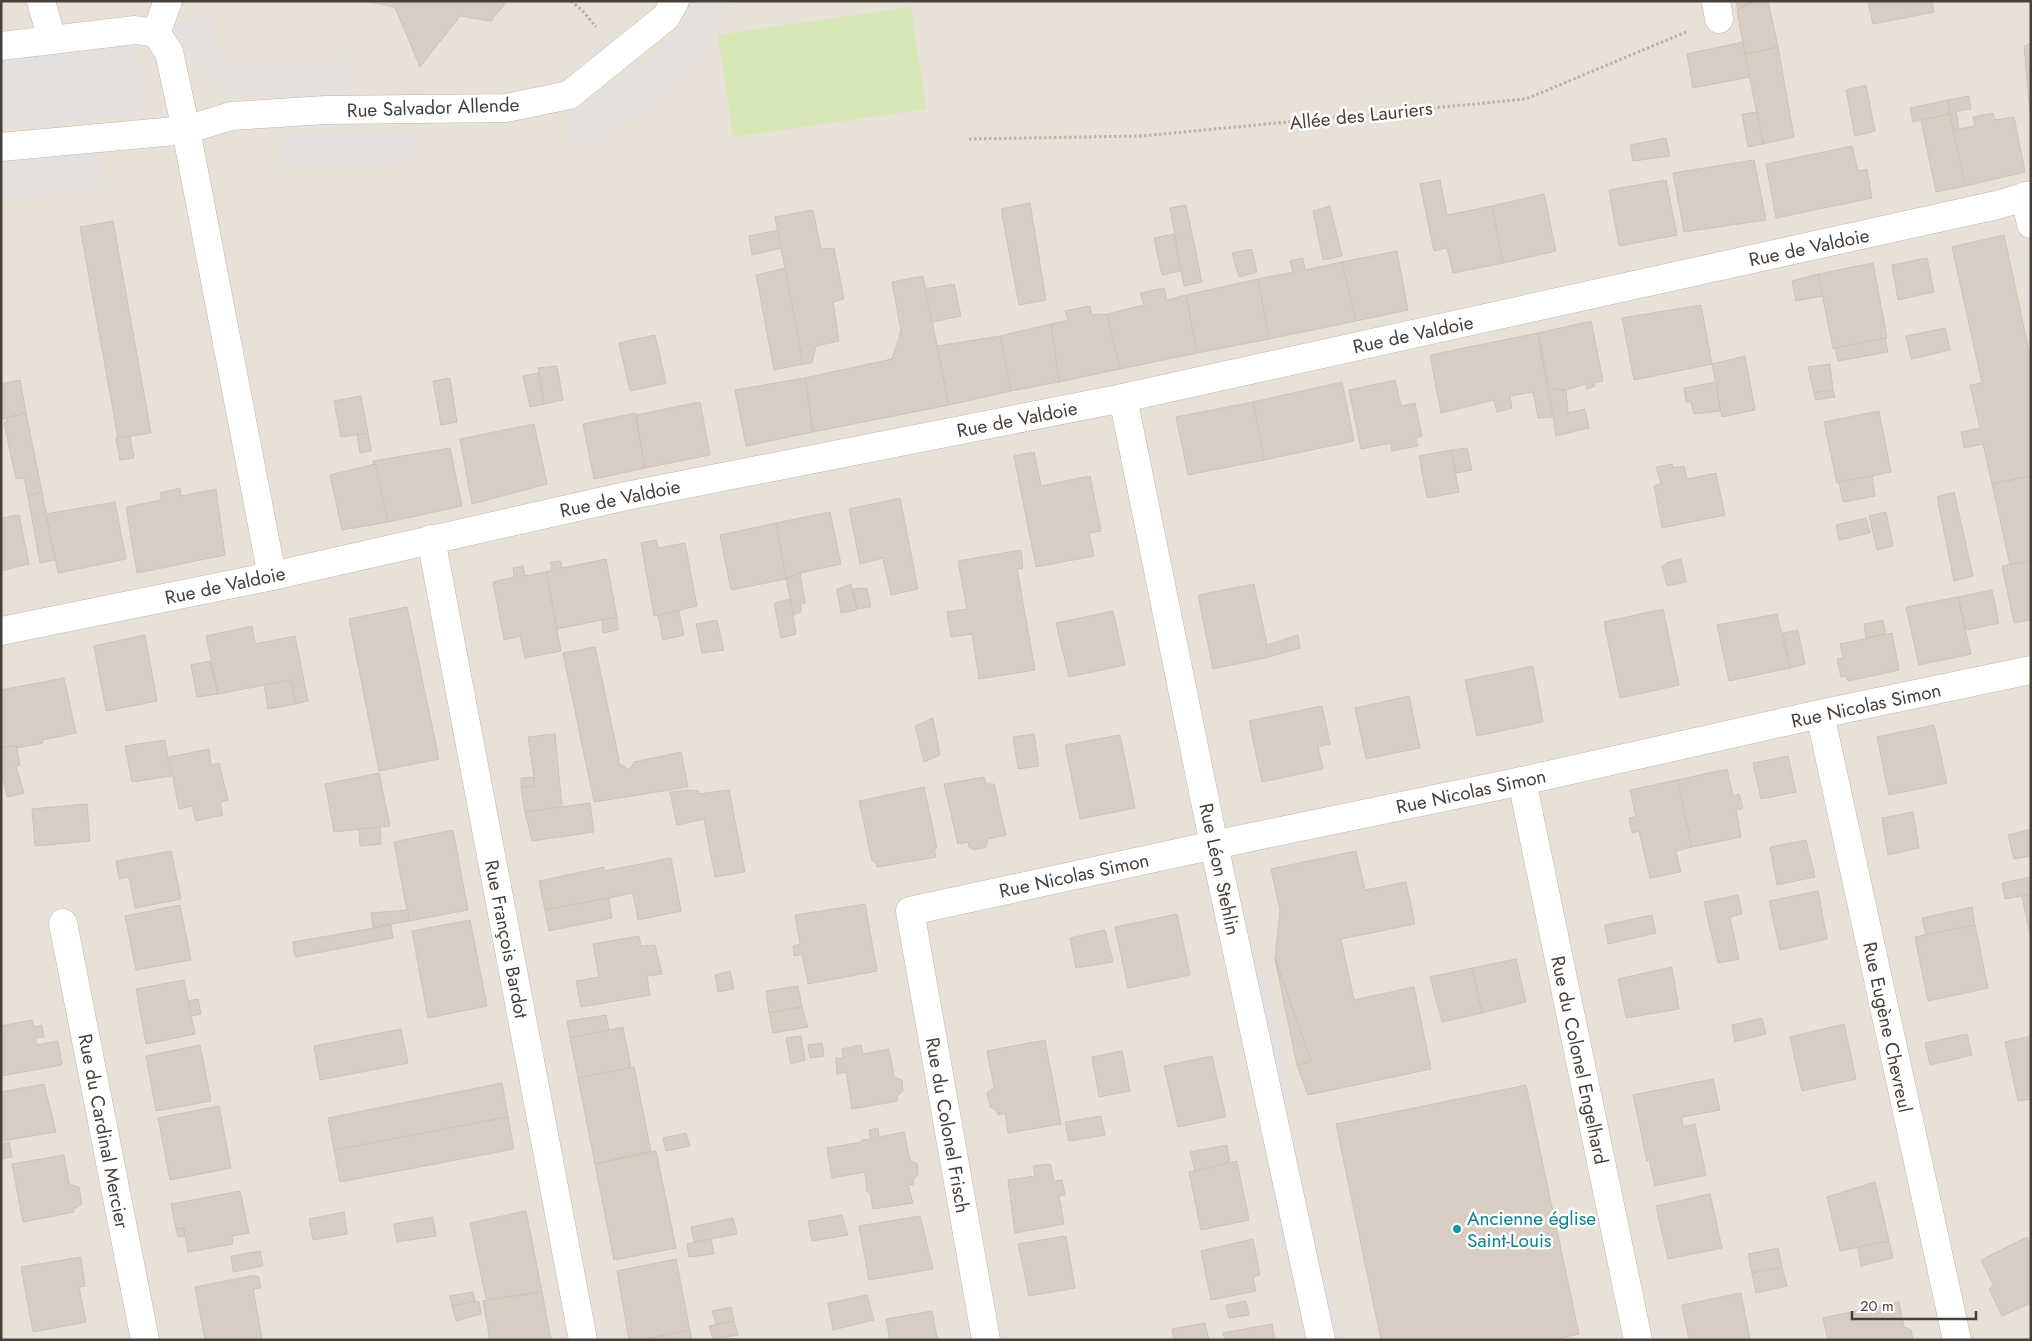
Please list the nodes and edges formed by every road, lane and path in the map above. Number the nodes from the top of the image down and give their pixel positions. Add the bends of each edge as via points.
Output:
1 (41, 1) edge
2 (168, 1) edge
3 (675, 1) edge
4 (1717, 10) edge
5 (156, 33) junction
6 (52, 40) junction
7 (1, 46) edge
8 (186, 130) junction
9 (969, 139) dead end
10 (1, 147) edge
11 (2028, 196) edge
12 (2031, 224) edge
13 (1123, 398) junction
14 (431, 539) junction
15 (272, 576) junction
16 (1, 631) edge
17 (2031, 670) edge
18 (1820, 714) junction
19 (1522, 781) junction
20 (1214, 845) junction
21 (910, 911) joint
22 (62, 923) dead end
23 (145, 1340) edge
24 (583, 1340) edge
25 (986, 1340) edge
26 (1321, 1340) edge
27 (1638, 1340) edge
28 (1957, 1340) edge

1 - 6 street
2 - 5 street
3 - 8 street, Rue Salvador Allende via 666,17 569,95 506,108 326,110 231,116
4 - 9 path, Allée des Lauriers via 1526,99 1142,136
5 - 6 street via 135,30
5 - 8 street via 169,52
6 - 7 street
8 - 10 street, Rue Salvador Allende
8 - 15 street
11 - 12 street
11 - 13 street, Rue de Valdoie via 1997,206
13 - 14 street, Rue de Valdoie via 636,494
13 - 20 street, Rue Léon Stehlin
14 - 15 street, Rue de Valdoie
14 - 24 street, Rue François Bardot
15 - 16 street, Rue de Valdoie
17 - 18 street, Rue Nicolas Simon
18 - 19 street, Rue Nicolas Simon
18 - 28 street, Rue Eugène Chevreul
19 - 20 street, Rue Nicolas Simon
19 - 27 street, Rue du Colonel Engelhard
20 - 21 street, Rue Nicolas Simon
20 - 26 street, Rue Léon Stehlin
21 - 25 street, Rue du Colonel Frisch
22 - 23 street, Rue du Cardinal Mercier

